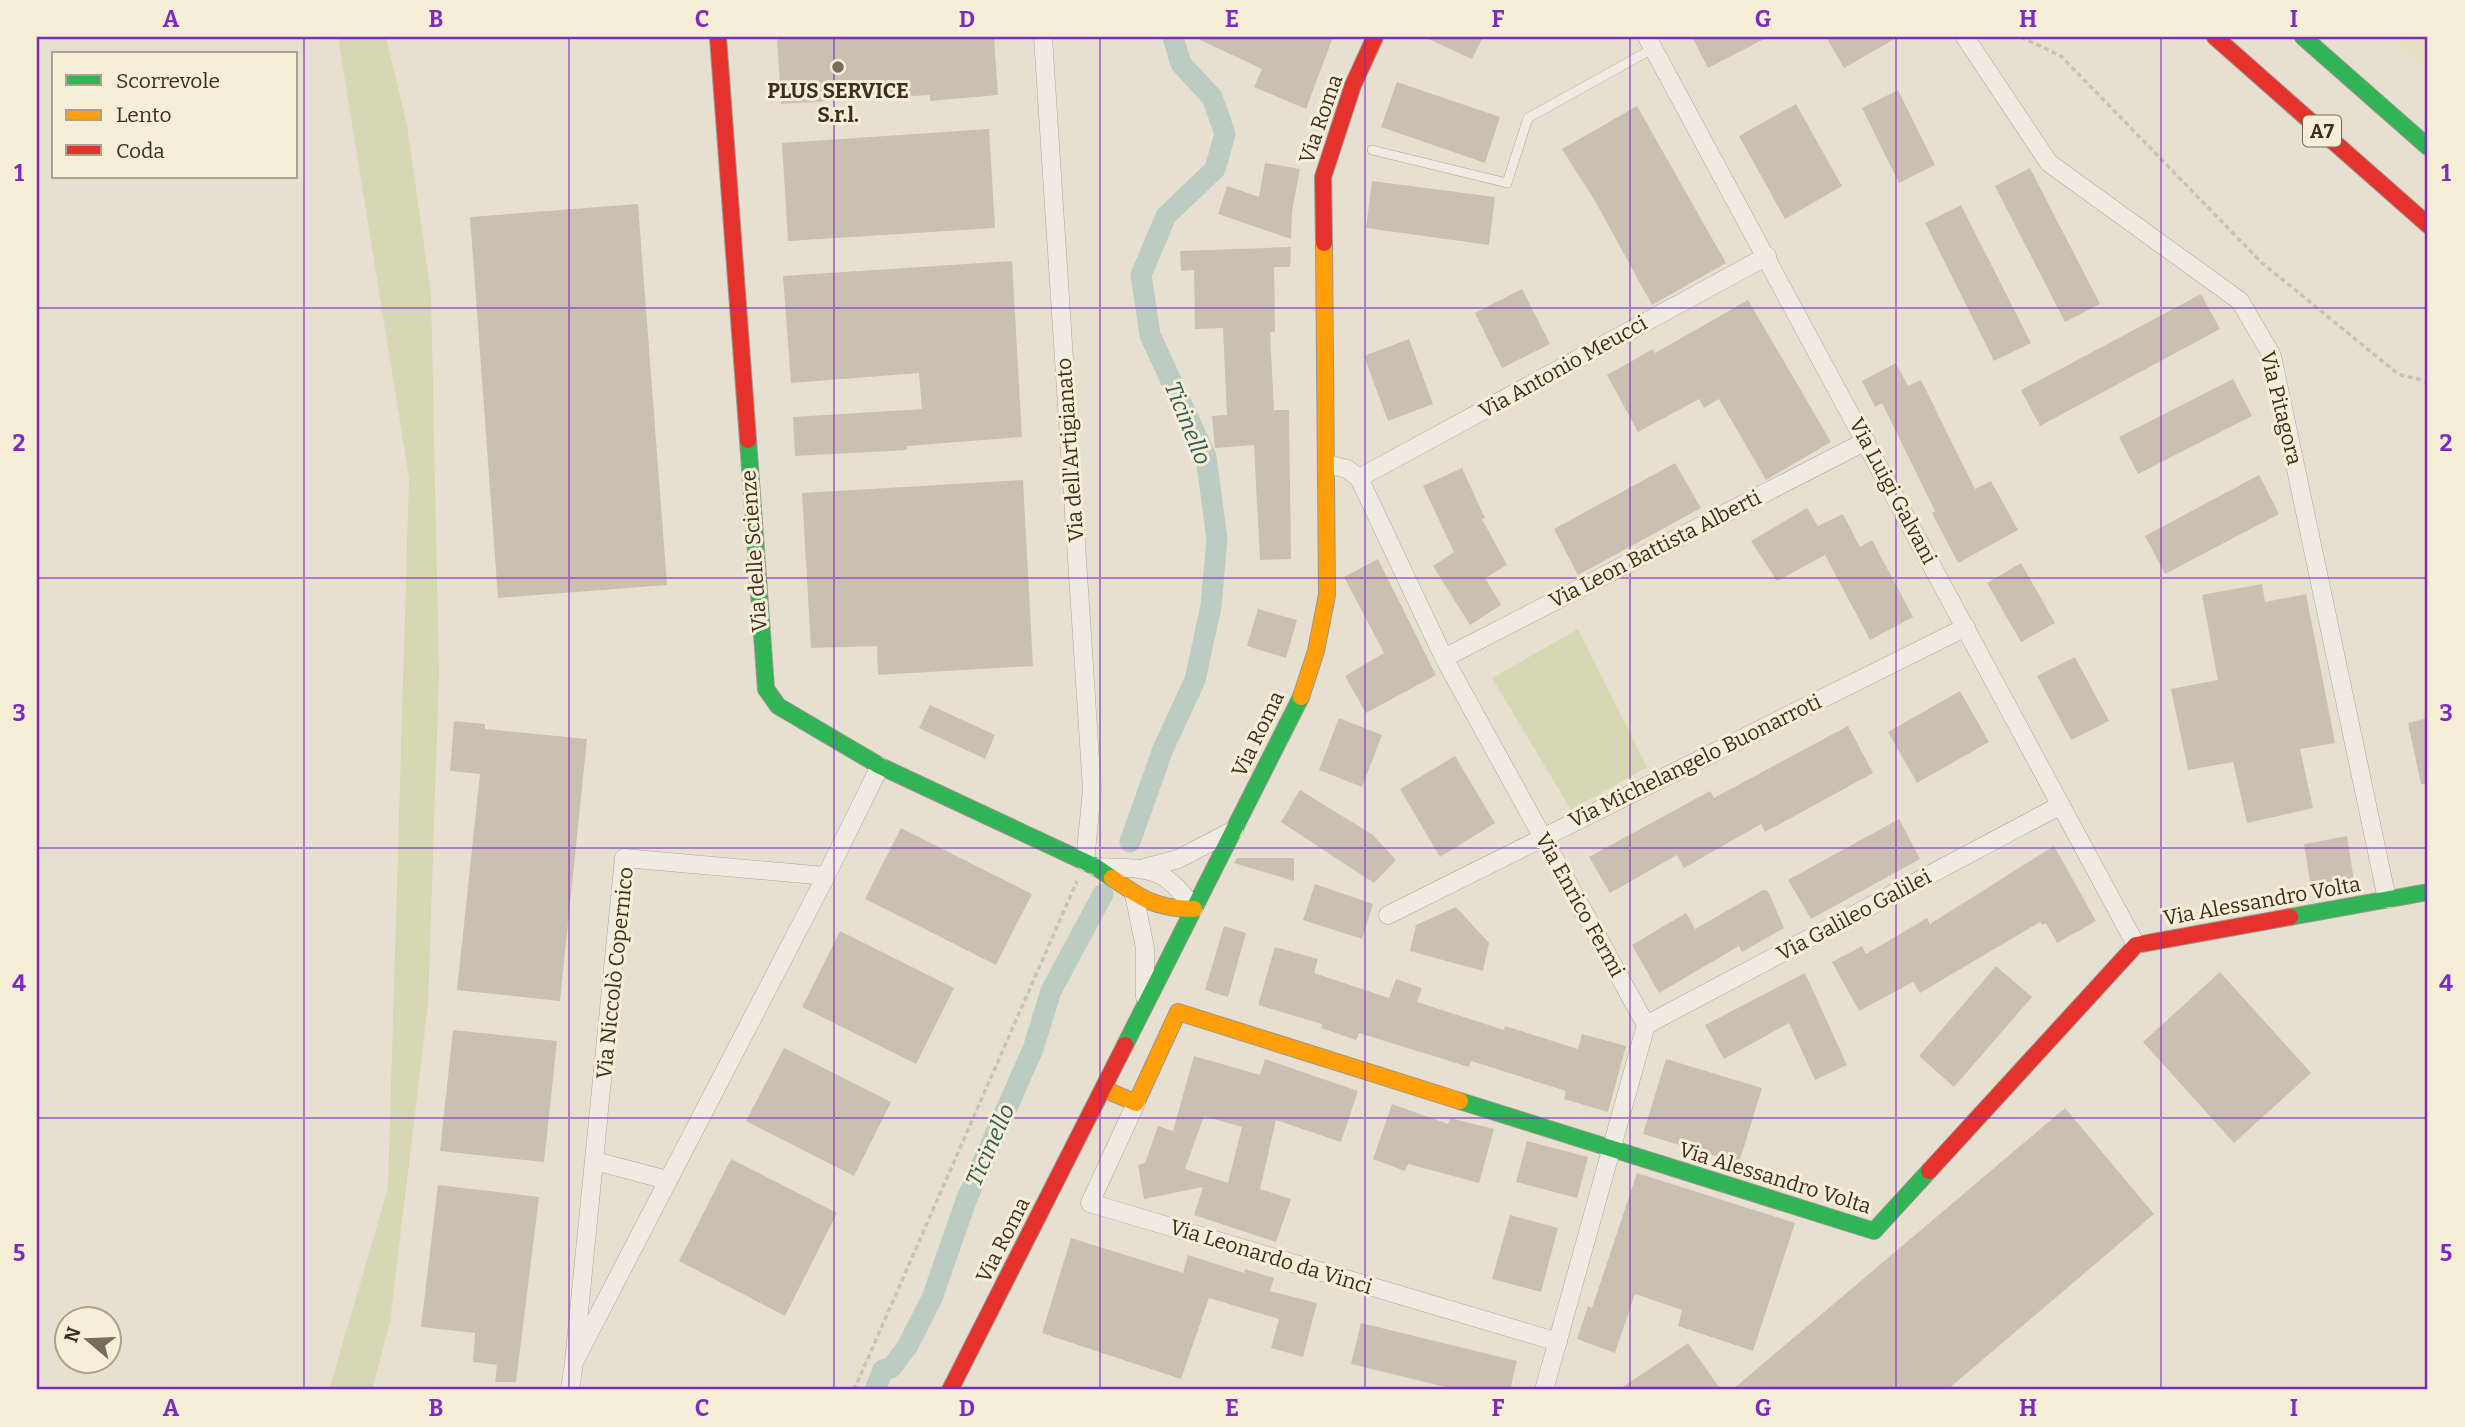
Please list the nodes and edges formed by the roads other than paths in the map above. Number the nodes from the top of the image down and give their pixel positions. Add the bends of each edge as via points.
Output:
1 (718, 37) edge
2 (1043, 37) edge
3 (1376, 37) edge
4 (1965, 37) edge
5 (2215, 37) edge
6 (2303, 37) edge
7 (1651, 43) edge
8 (2428, 147) edge
9 (1372, 150) dead end
10 (2428, 225) edge
11 (1767, 256) junction
12 (1866, 441) junction
13 (1327, 464) junction
14 (1359, 478) junction
15 (1966, 627) junction
16 (1444, 658) junction
17 (880, 766) junction
18 (2061, 805) junction
19 (1234, 830) junction
20 (1543, 837) junction
21 (1090, 865) junction
22 (1144, 869) junction
23 (826, 876) junction
24 (2428, 892) edge
25 (1133, 894) junction
26 (2387, 900) junction
27 (1194, 909) junction
28 (1388, 915) dead end
29 (2136, 945) junction
30 (1145, 1006) junction
31 (1646, 1025) junction
32 (1104, 1088) junction
33 (1136, 1103) junction
34 (1612, 1149) junction
35 (595, 1161) junction
36 (667, 1181) junction
37 (1558, 1342) junction
38 (574, 1362) junction
39 (570, 1390) edge
40 (950, 1390) edge
41 (1544, 1390) edge

1 - 17 main road, Via delle Scienze via 766,689 778,706
2 - 21 street, Via dell'Artigianato via 1092,789
3 - 13 main road, Via Roma via 1353,85 1323,177
4 - 26 street, Via Pitagora via 2049,163 2240,301 2272,356
5 - 10 main road, A7
6 - 8 main road
7 - 9 lane via 1528,118 1507,183
7 - 11 street, Via Luigi Galvani
11 - 12 street, Via Luigi Galvani
11 - 14 street, Via Antonio Meucci
12 - 15 street, Via Luigi Galvani
12 - 16 street, Via Leon Battista Alberti
13 - 14 street
13 - 19 main road, Via Roma via 1327,595 1316,651 1302,695
14 - 16 street, Via Enrico Fermi
15 - 18 street, Via Luigi Galvani
15 - 20 street, Via Michelangelo Buonarroti
16 - 20 street, Via Enrico Fermi
17 - 21 main road, Via delle Scienze
17 - 23 street, Via Niccolò Copernico
18 - 29 street, Via Luigi Galvani
18 - 31 street, Via Galileo Galilei
19 - 22 street, Via delle Scienze via 1178,859
19 - 27 main road, Via Roma
20 - 28 street, Via Michelangelo Buonarroti
20 - 31 street, Via Enrico Fermi
21 - 22 street, Via delle Scienze
21 - 25 main road, Via delle Scienze
22 - 27 street, Via delle Scienze via 1176,882
23 - 35 street, Via Niccolò Copernico via 624,858
23 - 36 street, Via Niccolò Copernico
24 - 26 main road, Via Alessandro Volta
25 - 27 main road, Via delle Scienze via 1166,909
25 - 30 street via 1145,948
26 - 29 main road, Via Alessandro Volta
27 - 30 main road, Via Roma
29 - 34 main road, Via Alessandro Volta via 1874,1231
30 - 32 main road, Via Roma
31 - 34 street
32 - 33 main road
32 - 40 main road, Via Roma
33 - 34 main road, Via Alessandro Volta via 1178,1012
33 - 37 street, Via Leonardo da Vinci via 1090,1203
34 - 37 street
35 - 36 street
35 - 38 street, Via Niccolò Copernico
36 - 38 street, Via Niccolò Copernico
37 - 41 street
38 - 39 street, Via Niccolò Copernico

